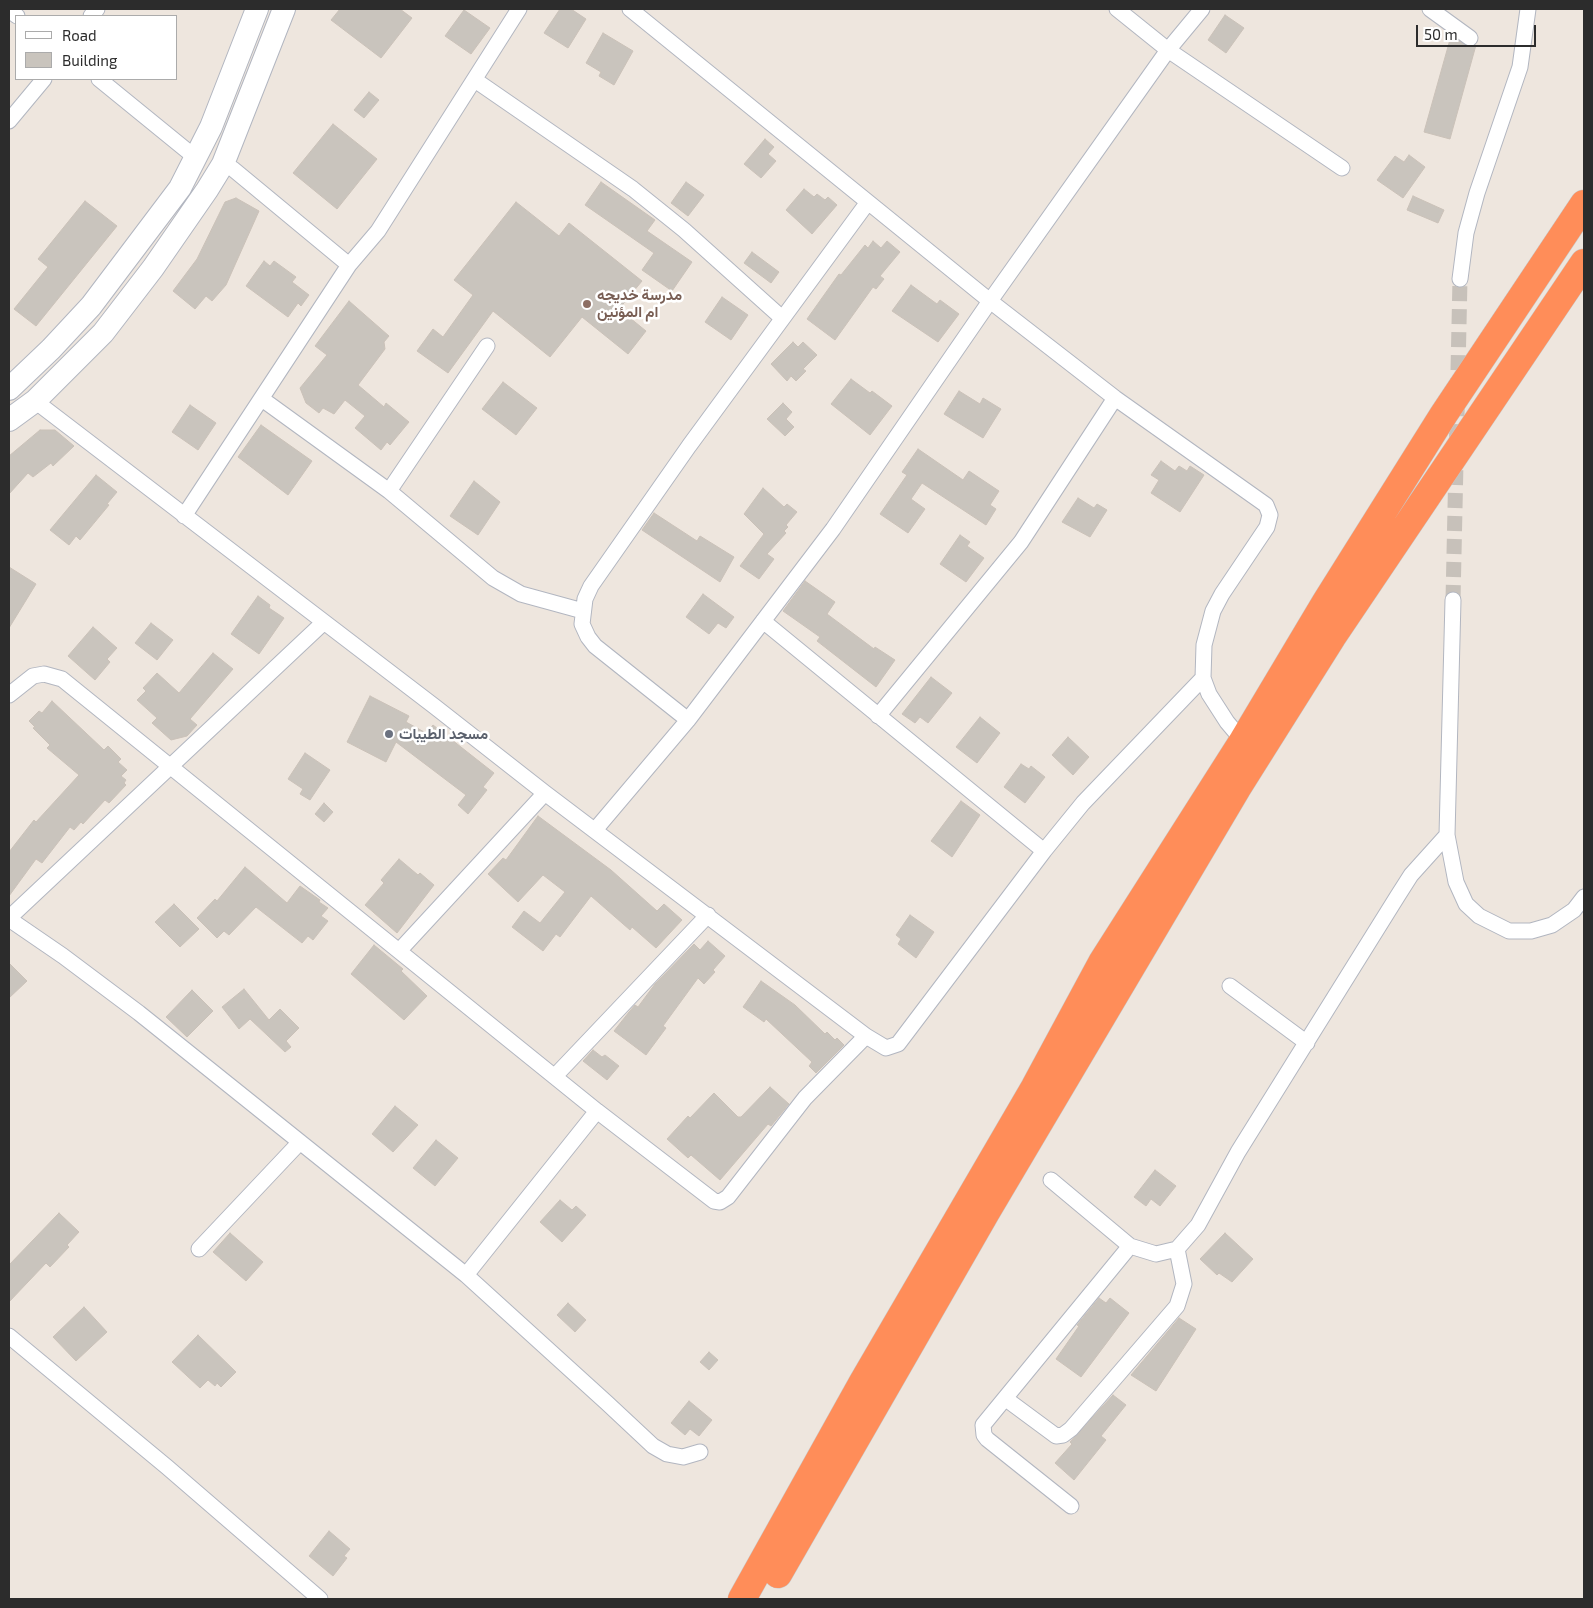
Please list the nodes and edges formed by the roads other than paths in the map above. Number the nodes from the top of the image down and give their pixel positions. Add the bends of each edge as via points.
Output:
1 (257, 9) edge
2 (284, 9) edge
3 (519, 9) edge
4 (630, 9) edge
5 (1117, 9) edge
6 (1202, 9) edge
7 (1430, 9) edge
8 (1528, 9) edge
9 (1470, 38) dead end
10 (1168, 50) junction
11 (43, 80) edge
12 (100, 80) edge
13 (475, 80) junction
14 (9, 121) edge
15 (196, 158) junction
16 (223, 164) junction
17 (1342, 168) dead end
18 (868, 202) junction
19 (1581, 207) edge
20 (1584, 262) edge
21 (349, 265) junction
22 (1460, 279) tunnel mouth
23 (990, 301) junction
24 (782, 318) junction
25 (487, 346) dead end
26 (9, 389) edge
27 (1115, 398) junction
28 (262, 399) junction
29 (35, 401) junction
30 (9, 420) edge
31 (389, 491) junction
32 (184, 516) junction
33 (1453, 600) tunnel mouth
34 (583, 611) junction
35 (763, 620) junction
36 (323, 622) junction
37 (1203, 678) junction
38 (9, 695) edge
39 (878, 716) junction
40 (688, 720) junction
41 (1243, 741) junction
42 (168, 766) junction
43 (545, 793) junction
44 (595, 830) junction
45 (1447, 835) junction
46 (1044, 851) junction
47 (1584, 897) edge
48 (708, 915) junction
49 (9, 918) edge
50 (400, 951) junction
51 (1230, 986) dead end
52 (866, 1036) junction
53 (1307, 1043) junction
54 (555, 1076) junction
55 (597, 1111) junction
56 (300, 1142) junction
57 (1051, 1180) dead end
58 (1130, 1246) junction
59 (199, 1249) dead end
60 (1177, 1249) junction
61 (466, 1276) junction
62 (9, 1336) edge
63 (1006, 1399) junction
64 (700, 1452) dead end
65 (1071, 1506) dead end
66 (302, 1594) edge
67 (320, 1599) edge
68 (742, 1599) edge
69 (763, 1599) edge

1 - 15 main road via 211,128
2 - 16 main road
3 - 13 street
4 - 18 street
5 - 10 street
6 - 10 street
7 - 9 street
8 - 22 street via 1520,66 1475,201 1466,233
10 - 17 street
10 - 23 street
11 - 14 street
12 - 15 street
13 - 21 street via 378,231
13 - 24 street via 633,189
15 - 26 main road via 180,188 91,306
16 - 21 street via 232,168
16 - 29 main road via 154,268 103,333
18 - 23 street
18 - 24 street
19 - 41 highway via 1444,414
20 - 69 highway via 1338,629 1237,788 986,1212
21 - 28 street
23 - 27 street
23 - 35 street via 870,477
24 - 34 street via 591,586
25 - 31 street
27 - 37 street via 1263,501 1269,510 1267,527 1233,575 1213,612 1204,646
27 - 39 street via 1021,542
28 - 31 street
28 - 32 street
29 - 30 main road
29 - 32 street
31 - 34 street via 493,578 521,594
32 - 36 street
33 - 45 street
34 - 40 street via 582,624 595,646
35 - 39 street
35 - 40 street
36 - 42 street
36 - 43 street
37 - 41 street via 1218,709
37 - 46 street via 1083,803
38 - 42 street via 33,676 53,675 62,679
39 - 46 street
40 - 44 street
41 - 68 highway via 1103,961
42 - 49 street
42 - 50 street
43 - 44 street
43 - 50 street
44 - 48 street
45 - 47 street via 1456,882 1466,904 1479,916 1509,930 1531,931 1552,925 1574,910
45 - 53 street via 1396,897
46 - 52 street via 898,1044 886,1048
48 - 52 street
48 - 54 street
49 - 56 street via 140,1013
50 - 54 street
51 - 53 street
52 - 55 street via 805,1098 728,1197 720,1202 714,1201
53 - 60 street via 1238,1152 1198,1225
54 - 55 street
55 - 61 street
56 - 59 street
56 - 61 street
57 - 58 street
58 - 60 street via 1156,1254
58 - 63 street
60 - 63 street via 1184,1284 1177,1306 1064,1436 1056,1436
61 - 64 street via 653,1446 667,1454 683,1457
62 - 66 street via 167,1467
63 - 65 street via 986,1418 984,1435
66 - 67 street

